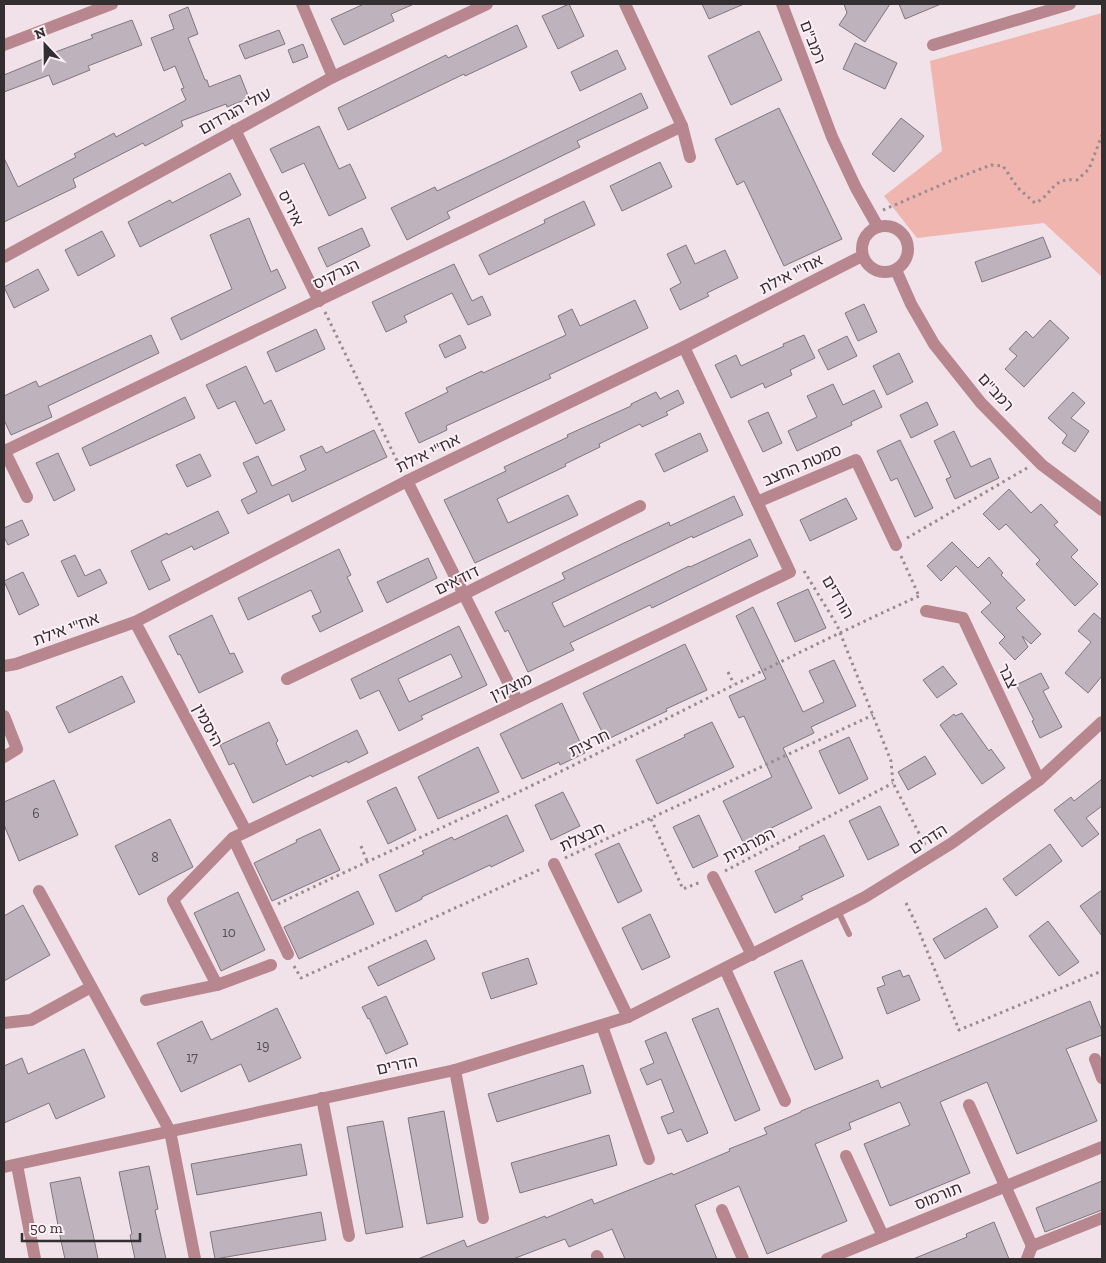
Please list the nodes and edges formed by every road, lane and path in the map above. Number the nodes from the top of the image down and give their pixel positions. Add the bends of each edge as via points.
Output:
1 (112, 4) edge
2 (302, 4) edge
3 (487, 4) edge
4 (625, 4) edge
5 (782, 4) edge
6 (1070, 4) edge
7 (4, 45) edge
8 (933, 45) dead end
9 (333, 77) junction
10 (682, 126) junction
11 (235, 130) junction
12 (1102, 135) edge
13 (690, 157) dead end
14 (875, 221) junction
15 (862, 256) junction
16 (4, 257) edge
17 (896, 270) junction
18 (319, 300) junction
19 (684, 347) junction
20 (4, 451) edge
21 (1038, 461) junction
22 (407, 481) junction
23 (28, 497) dead end
24 (757, 502) junction
25 (640, 506) dead end
26 (1102, 510) edge
27 (896, 544) junction
28 (790, 572) junction
29 (464, 594) junction
30 (919, 596) junction
31 (926, 611) joint
32 (135, 622) junction
33 (839, 632) junction
34 (4, 666) edge
35 (728, 672) dead end
36 (287, 679) dead end
37 (734, 684) junction
38 (518, 702) junction
39 (4, 716) edge
40 (873, 716) junction
41 (1102, 722) edge
42 (4, 757) edge
43 (1039, 780) junction
44 (892, 783) junction
45 (651, 819) junction
46 (246, 831) junction
47 (233, 838) junction
48 (360, 846) dead end
49 (931, 856) junction
50 (367, 861) junction
51 (554, 864) junction
52 (713, 877) junction
53 (39, 891) dead end
54 (906, 903) dead end
55 (267, 910) junction
56 (838, 911) junction
57 (849, 934) dead end
58 (288, 954) dead end
59 (752, 955) junction
60 (271, 966) dead end
61 (725, 969) junction
62 (1102, 971) edge
63 (301, 978) dead end
64 (217, 985) junction
65 (91, 987) junction
66 (146, 1000) dead end
67 (628, 1017) junction
68 (4, 1023) edge
69 (602, 1026) junction
70 (1094, 1059) dead end
71 (455, 1070) junction
72 (1102, 1078) edge
73 (322, 1098) junction
74 (784, 1102) dead end
75 (969, 1105) dead end
76 (170, 1131) junction
77 (1102, 1147) edge
78 (846, 1156) dead end
79 (649, 1159) dead end
80 (17, 1164) junction
81 (4, 1168) edge
82 (1006, 1186) junction
83 (722, 1210) dead end
84 (483, 1218) dead end
85 (1102, 1218) edge
86 (349, 1236) dead end
87 (883, 1236) junction
88 (1032, 1246) junction
89 (35, 1259) edge
90 (195, 1259) edge
91 (743, 1259) edge
92 (827, 1259) edge
93 (1027, 1259) edge

1 - 7 street
2 - 9 street
3 - 9 street, עולי הגרדום
4 - 10 street
5 - 14 street, רמב"ם via 832,137
6 - 8 street
9 - 11 street, עולי הגרדום
10 - 13 street
10 - 18 street, הנרקיס
11 - 16 street, עולי הגרדום
11 - 18 street, איריס
12 - 14 path via 1089,169 1077,180 1067,179 1053,186 1041,200 1035,202 1018,188 1003,166 991,165 957,178
14 - 15 street via 862,244
14 - 17 street via 897,228 907,241 907,258
15 - 17 street via 872,269 880,272
15 - 19 street, אח"י אילת
17 - 21 street, רמב"ם via 934,344 982,403
18 - 20 street, הנרקיס
18 - 22 path
19 - 22 street, אח"י אילת
19 - 24 street
20 - 23 street
21 - 26 street, רמב"ם
21 - 27 path
22 - 29 street
22 - 32 street, אח"י אילת
24 - 27 street, סמטת החצב via 856,460
24 - 28 street
25 - 29 street, דודאים
27 - 30 path
28 - 33 path, הורדים via 802,569
28 - 38 street, מוצקין
29 - 36 street, דודאים
29 - 38 street
30 - 31 path
30 - 33 path, חרצית
31 - 43 street, צבר via 963,618
32 - 34 street, אח"י אילת
32 - 46 street, היסמין
33 - 37 path, חרצית
33 - 40 path, הורדים
35 - 37 path
37 - 50 path, חרצית via 507,797
38 - 46 street, מוצקין
39 - 42 street via 17,749
40 - 44 path, הורדים via 891,761
40 - 45 path, חבצלת
41 - 43 street, הדרים
43 - 49 street, הדרים
44 - 49 path, הורדים
44 - 52 path, המרגנית
45 - 51 path, חבצלת
45 - 52 path, המרגנית via 684,889
46 - 47 street
47 - 55 street
47 - 64 street via 173,900
48 - 50 path
49 - 56 street, הדרים
50 - 55 path, חרצית
51 - 63 path, חבצלת
51 - 67 street
52 - 59 street
53 - 65 street
54 - 62 path via 959,1030
55 - 58 street
56 - 57 lane
56 - 59 street, הדרים
59 - 61 street, הדרים
60 - 64 street
61 - 67 street, הדרים
61 - 74 street
64 - 66 street
65 - 68 street via 31,1020
65 - 76 street
67 - 69 street, הדרים
69 - 71 street, הדרים
69 - 79 street
70 - 72 street
71 - 73 street, הדרים
71 - 84 street
73 - 76 street, הדרים
73 - 86 street
75 - 82 street
76 - 80 street, הדרים
76 - 90 street
77 - 82 street, תורמוס
78 - 87 street
80 - 81 street, הדרים
80 - 89 street
82 - 87 street, תורמוס
82 - 88 street
83 - 91 street
85 - 88 street
87 - 92 street, תורמוס
88 - 93 street

